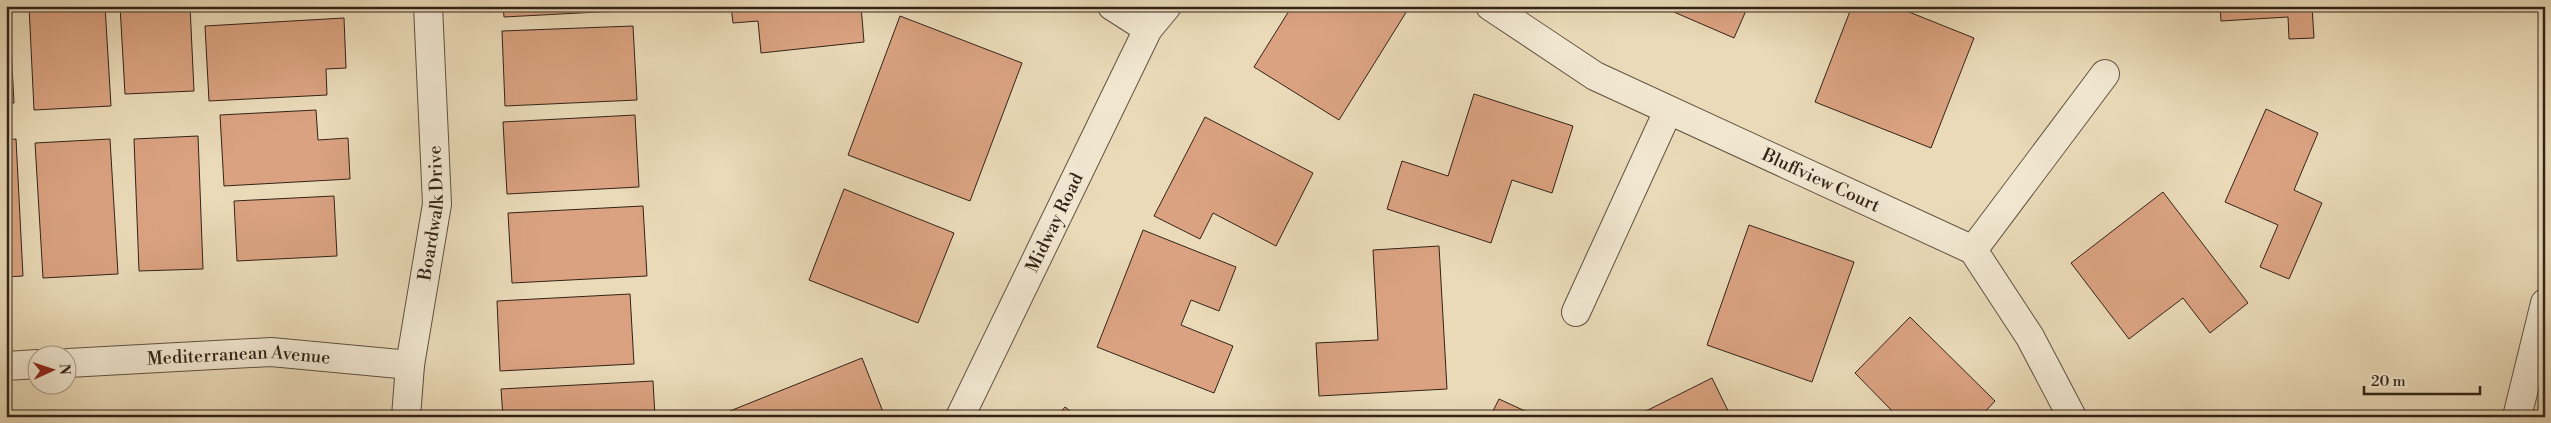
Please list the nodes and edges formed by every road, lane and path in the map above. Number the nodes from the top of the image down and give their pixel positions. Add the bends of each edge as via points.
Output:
1 (428, 6) edge
2 (1112, 6) edge
3 (1167, 6) edge
4 (1490, 6) edge
5 (1148, 29) junction
6 (2105, 74) dead end
7 (1668, 111) junction
8 (1973, 250) junction
9 (2545, 303) edge
10 (1576, 312) dead end
11 (78, 362) edge
12 (28, 365) edge
13 (410, 365) junction
14 (6, 366) edge
15 (406, 417) edge
16 (960, 417) edge
17 (2072, 417) edge
18 (2517, 417) edge

1 - 13 street, Boardwalk Drive via 437,204
2 - 5 street
3 - 5 street, Midway Road
4 - 7 street, Bluffview Court via 1595,76
5 - 16 street, Midway Road
6 - 8 street
7 - 8 street, Bluffview Court
7 - 10 street
8 - 17 street via 2030,337
9 - 18 street
11 - 13 street, Mediterranean Avenue via 271,352
12 - 14 street
13 - 15 street, Boardwalk Drive

